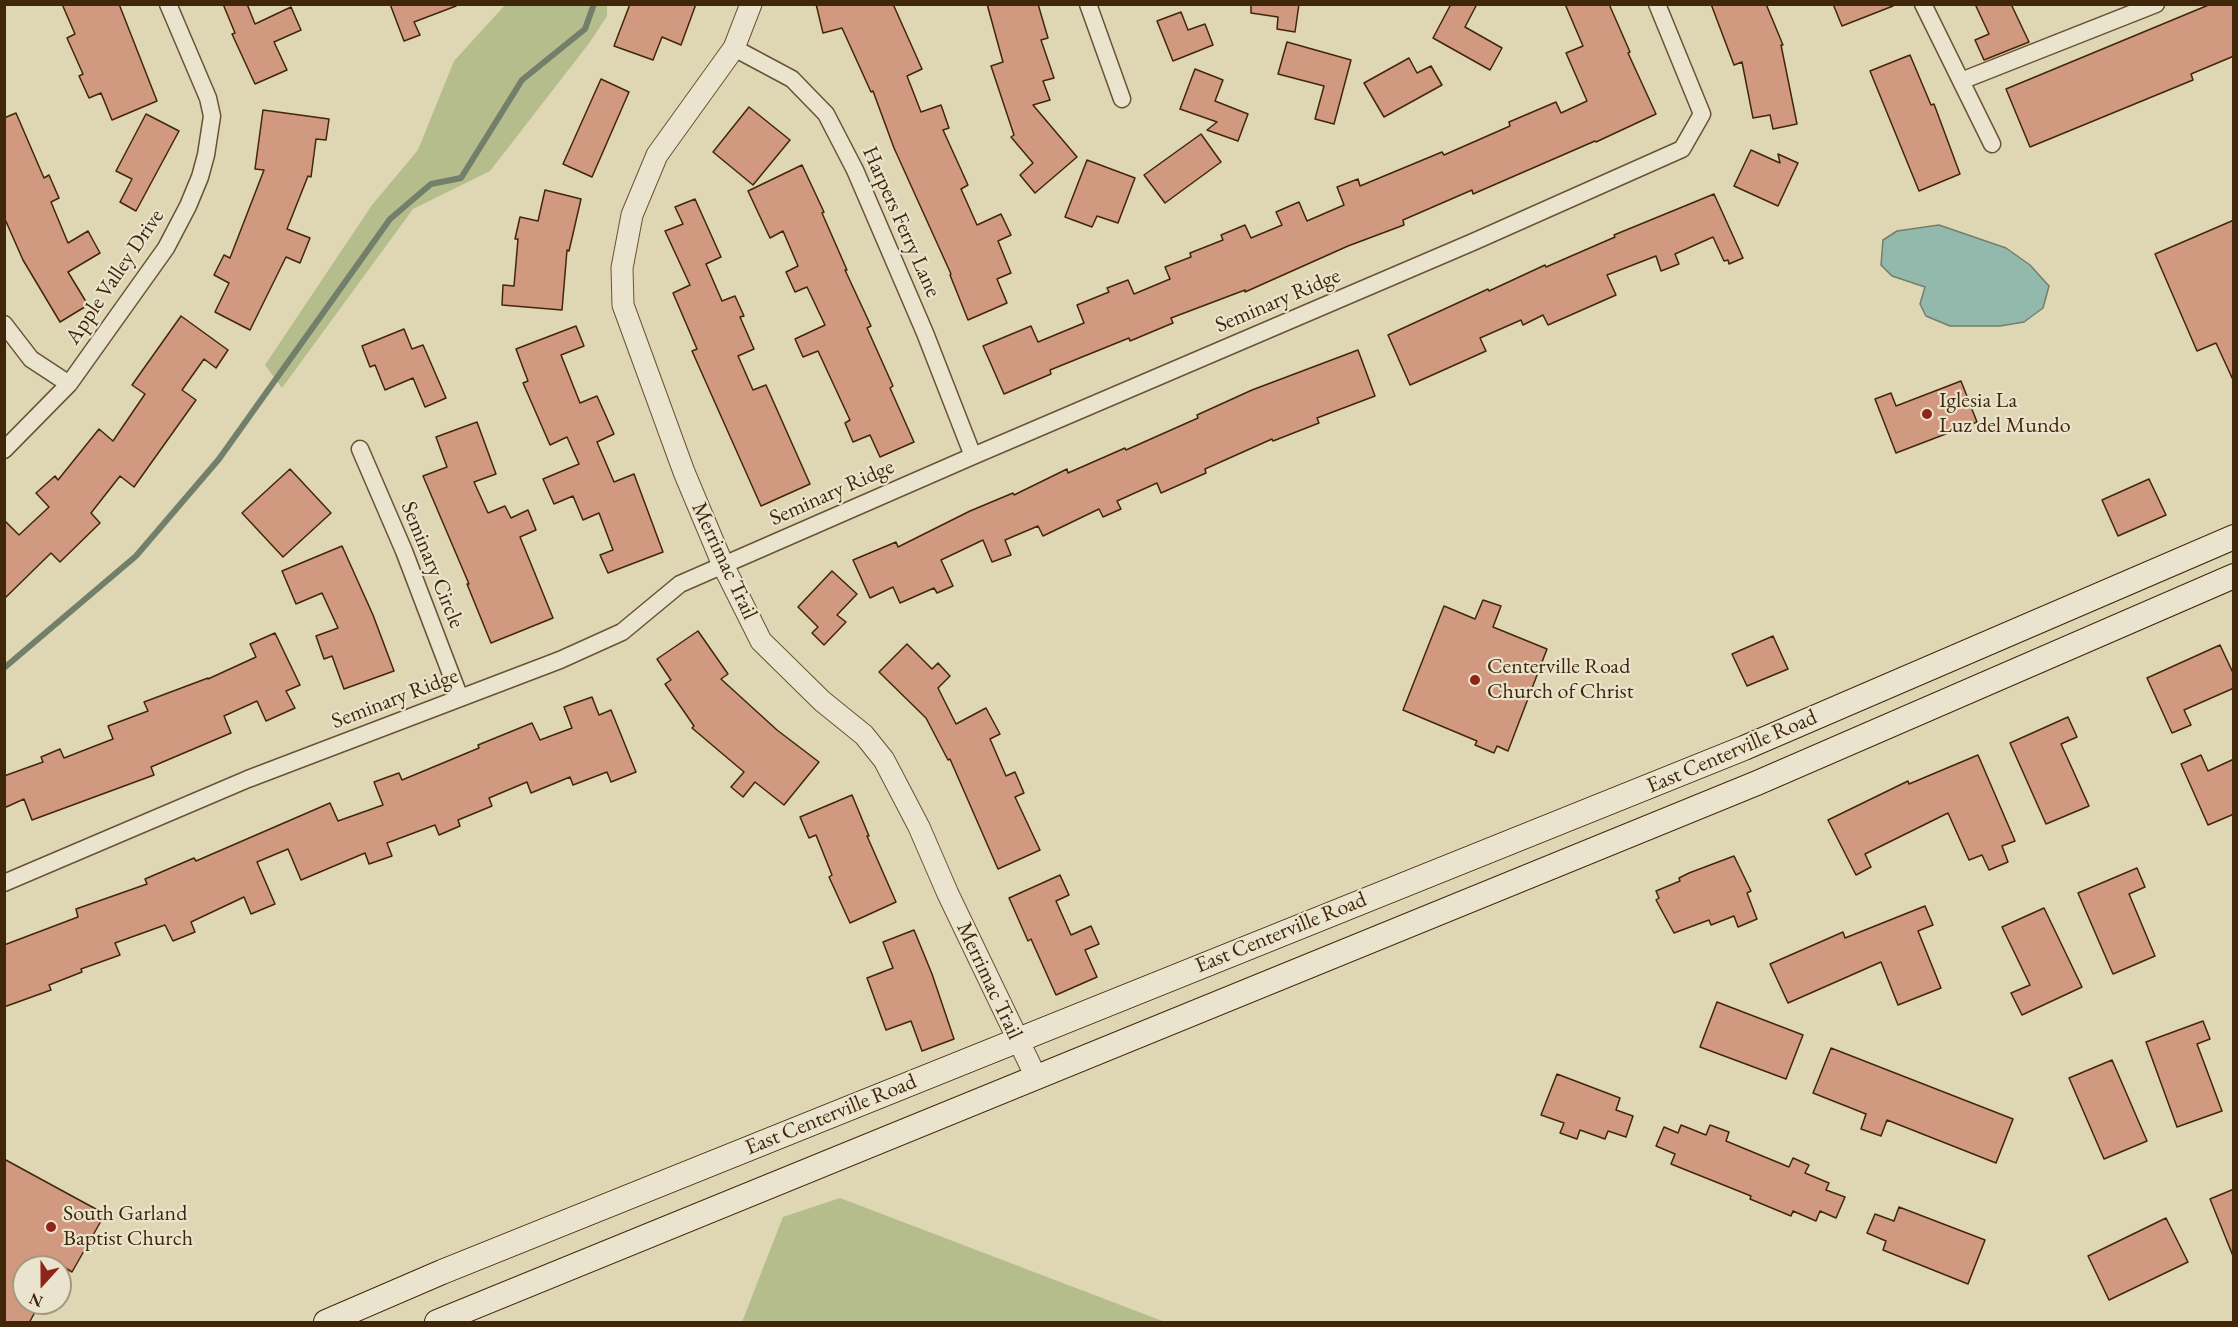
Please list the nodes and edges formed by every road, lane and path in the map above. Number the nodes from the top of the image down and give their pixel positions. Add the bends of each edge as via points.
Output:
1 (168, 4) edge
2 (751, 4) edge
3 (1088, 4) edge
4 (1657, 4) edge
5 (1923, 4) edge
6 (2156, 4) edge
7 (2131, 9) edge
8 (734, 48) junction
9 (1961, 81) junction
10 (1122, 99) dead end
11 (1992, 144) dead end
12 (4, 324) edge
13 (69, 384) junction
14 (360, 449) dead end
15 (4, 450) edge
16 (974, 456) junction
17 (2234, 537) edge
18 (723, 565) junction
19 (2234, 576) edge
20 (2057, 613) junction
21 (2074, 644) junction
22 (460, 698) junction
23 (1744, 748) junction
24 (1757, 783) junction
25 (4, 883) edge
26 (1387, 891) junction
27 (1403, 927) junction
28 (1017, 1040) junction
29 (1036, 1077) junction
30 (326, 1323) edge
31 (437, 1323) edge

1 - 13 street, Apple Valley Drive via 208,98 212,116 206,155 189,206 166,248
2 - 8 street, Merrimac Trail
3 - 10 street
4 - 16 street, Seminary Ridge via 1702,114 1682,149
5 - 9 street
6 - 7 street
7 - 9 street
8 - 16 street, Harpers Ferry Lane via 792,79 826,114 869,202
8 - 18 street, Merrimac Trail via 657,155 632,215 622,268 623,305 684,472
9 - 11 street
12 - 13 street via 31,359
13 - 15 street, Apple Valley Drive
14 - 22 street, Seminary Circle
16 - 18 street, Seminary Ridge
17 - 20 main road, East Centerville Road
18 - 22 street, Seminary Ridge via 680,584 622,632
18 - 28 street, Merrimac Trail via 761,641 822,701 864,735 884,760
19 - 21 main road, East Centerville Road
20 - 21 main road
20 - 23 main road, East Centerville Road
21 - 24 main road, East Centerville Road
22 - 25 street, Seminary Ridge via 248,779
23 - 24 main road
23 - 26 main road, East Centerville Road
24 - 27 main road, East Centerville Road
26 - 27 main road
26 - 28 main road, East Centerville Road
27 - 29 main road, East Centerville Road
28 - 29 street, Merrimac Trail
28 - 30 main road, East Centerville Road
29 - 31 main road, East Centerville Road

